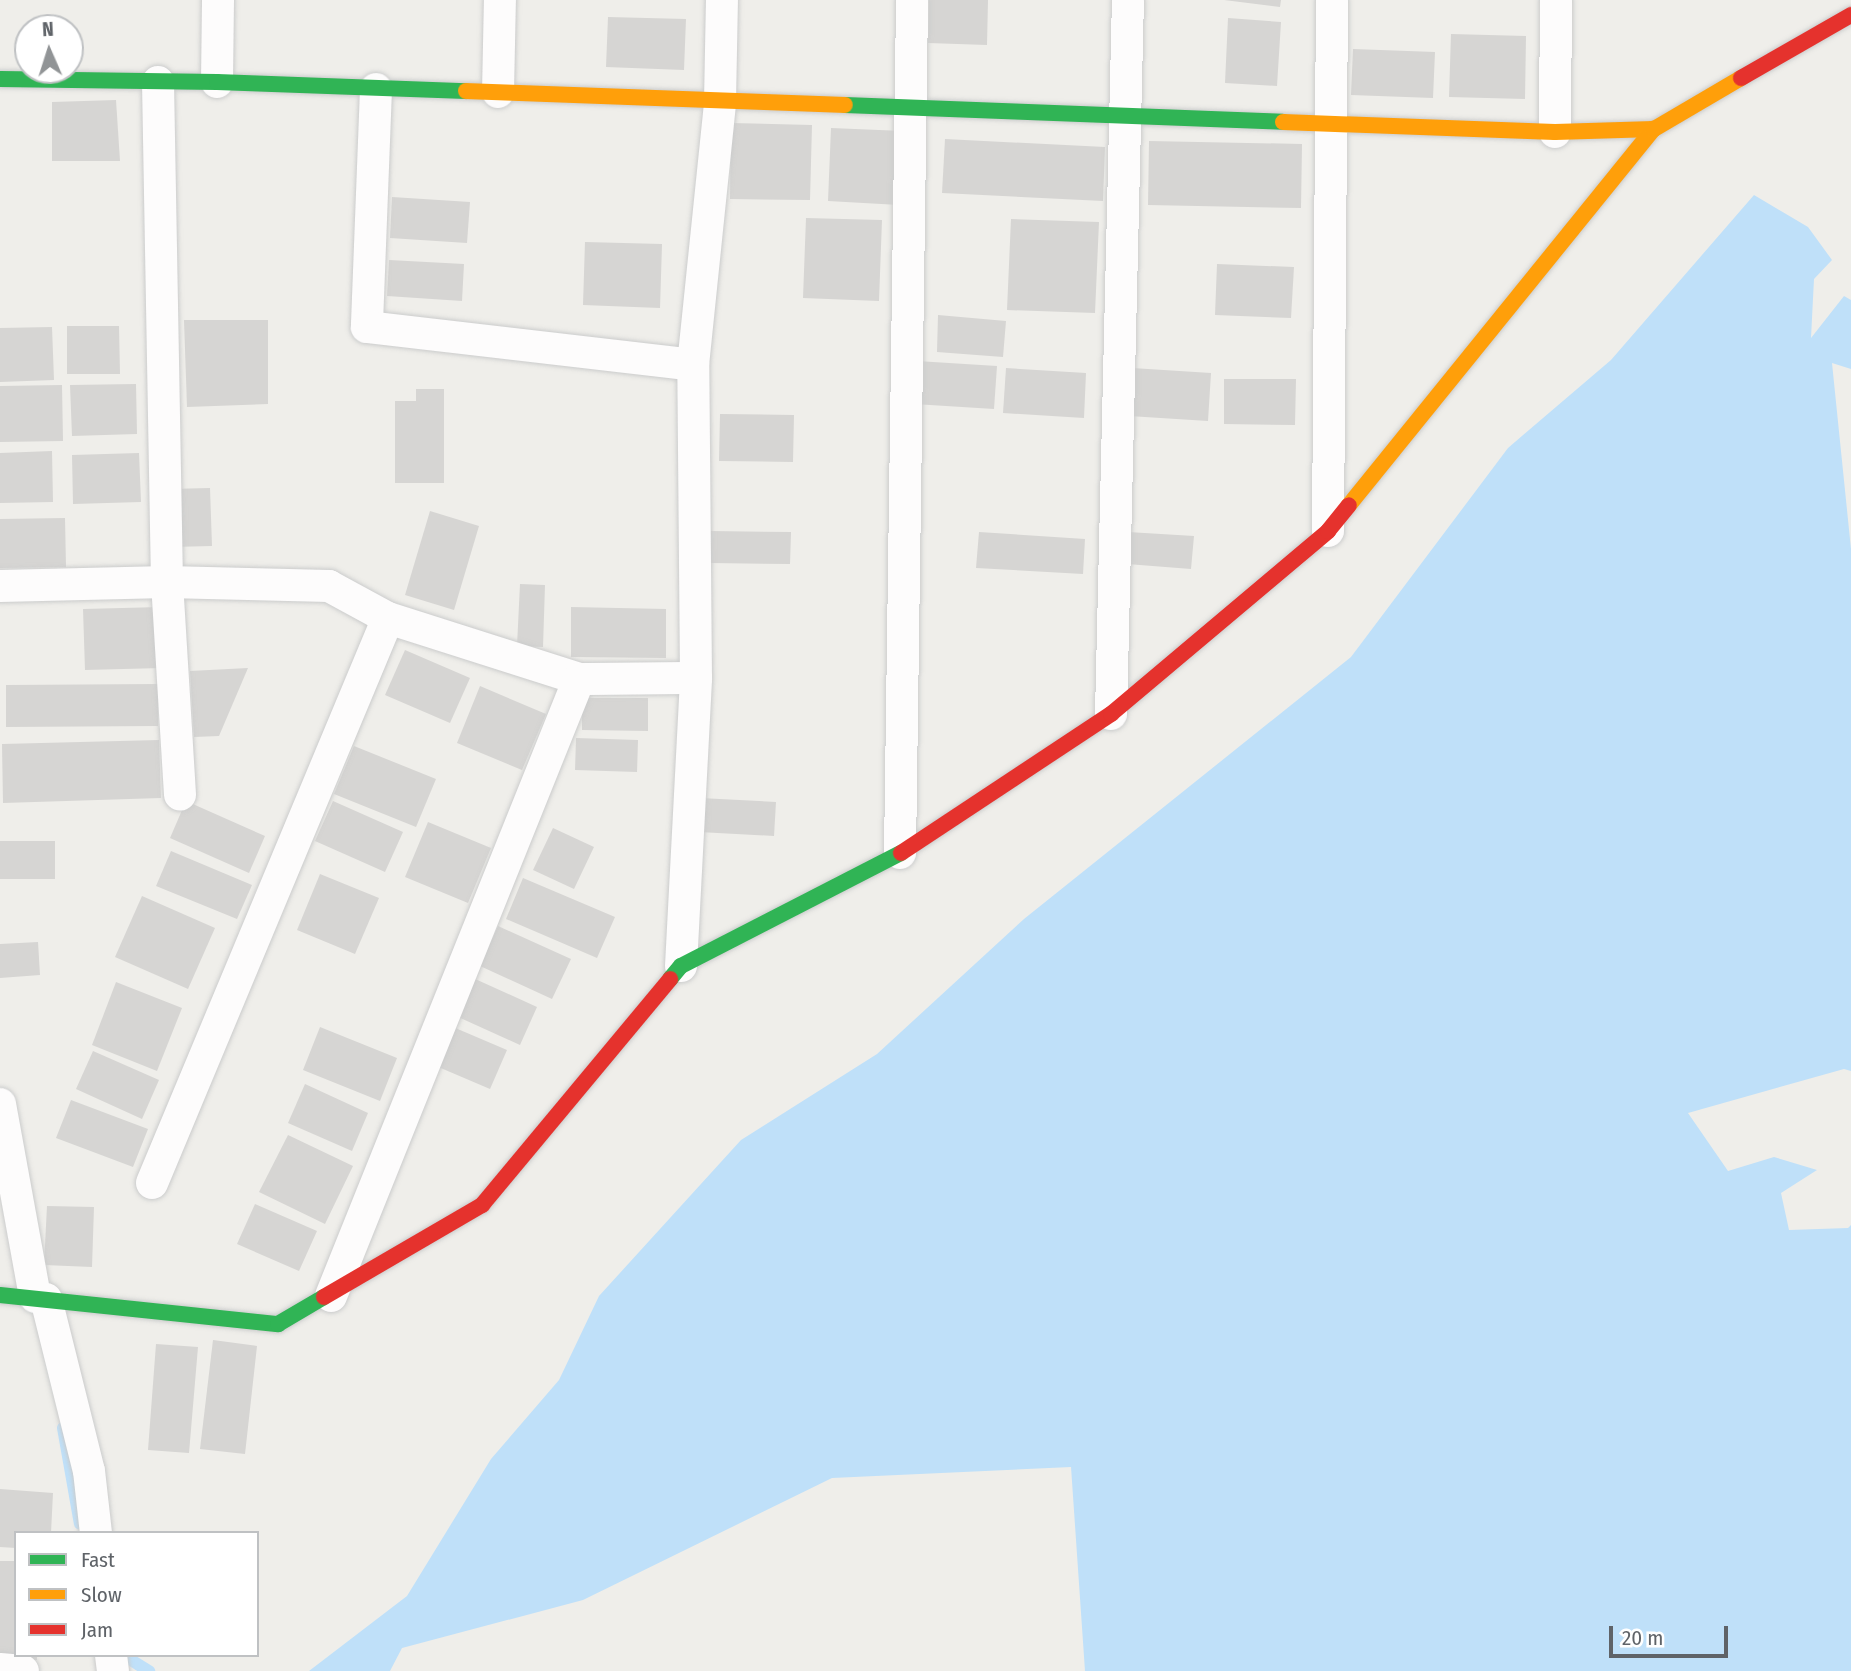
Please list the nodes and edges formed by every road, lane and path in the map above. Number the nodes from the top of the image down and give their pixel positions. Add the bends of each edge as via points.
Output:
1 (218, 0) edge
2 (500, 0) edge
3 (722, 0) edge
4 (912, 0) edge
5 (1128, 0) edge
6 (1332, 0) edge
7 (1556, 0) edge
8 (1851, 15) edge
9 (0, 79) edge
10 (158, 82) junction
11 (217, 82) junction
12 (376, 89) junction
13 (498, 92) junction
14 (720, 102) junction
15 (911, 110) junction
16 (1125, 117) junction
17 (1329, 124) junction
18 (1654, 129) junction
19 (1555, 132) junction
20 (692, 365) junction
21 (1328, 531) junction
22 (167, 582) junction
23 (0, 586) edge
24 (388, 618) junction
25 (696, 678) junction
26 (579, 679) junction
27 (1111, 714) junction
28 (180, 795) dead end
29 (900, 853) junction
30 (681, 966) junction
31 (0, 1104) edge
32 (152, 1183) dead end
33 (0, 1295) edge
34 (331, 1296) junction
35 (40, 1298) junction
36 (96, 1531) edge
37 (0, 1669) edge
38 (23, 1671) edge

1 - 11 street
2 - 13 street
3 - 14 street
4 - 15 street
5 - 16 street
6 - 17 street
7 - 19 street
8 - 18 street
9 - 10 street
10 - 11 street
10 - 22 street
11 - 12 street
12 - 13 street
12 - 20 street via 367,327
13 - 14 street
14 - 15 street
14 - 20 street
15 - 16 street
15 - 29 street
16 - 17 street
16 - 27 street
17 - 19 street
17 - 21 street
18 - 19 street
18 - 21 street
20 - 25 street
21 - 27 street
22 - 23 street
22 - 24 street via 329,586
22 - 28 street
24 - 26 street
24 - 32 street
25 - 26 street
25 - 30 street
26 - 34 street
27 - 29 street
29 - 30 street
30 - 34 street via 482,1205
31 - 35 street
33 - 35 street
34 - 35 street via 278,1325
35 - 36 street via 89,1471
37 - 38 street

